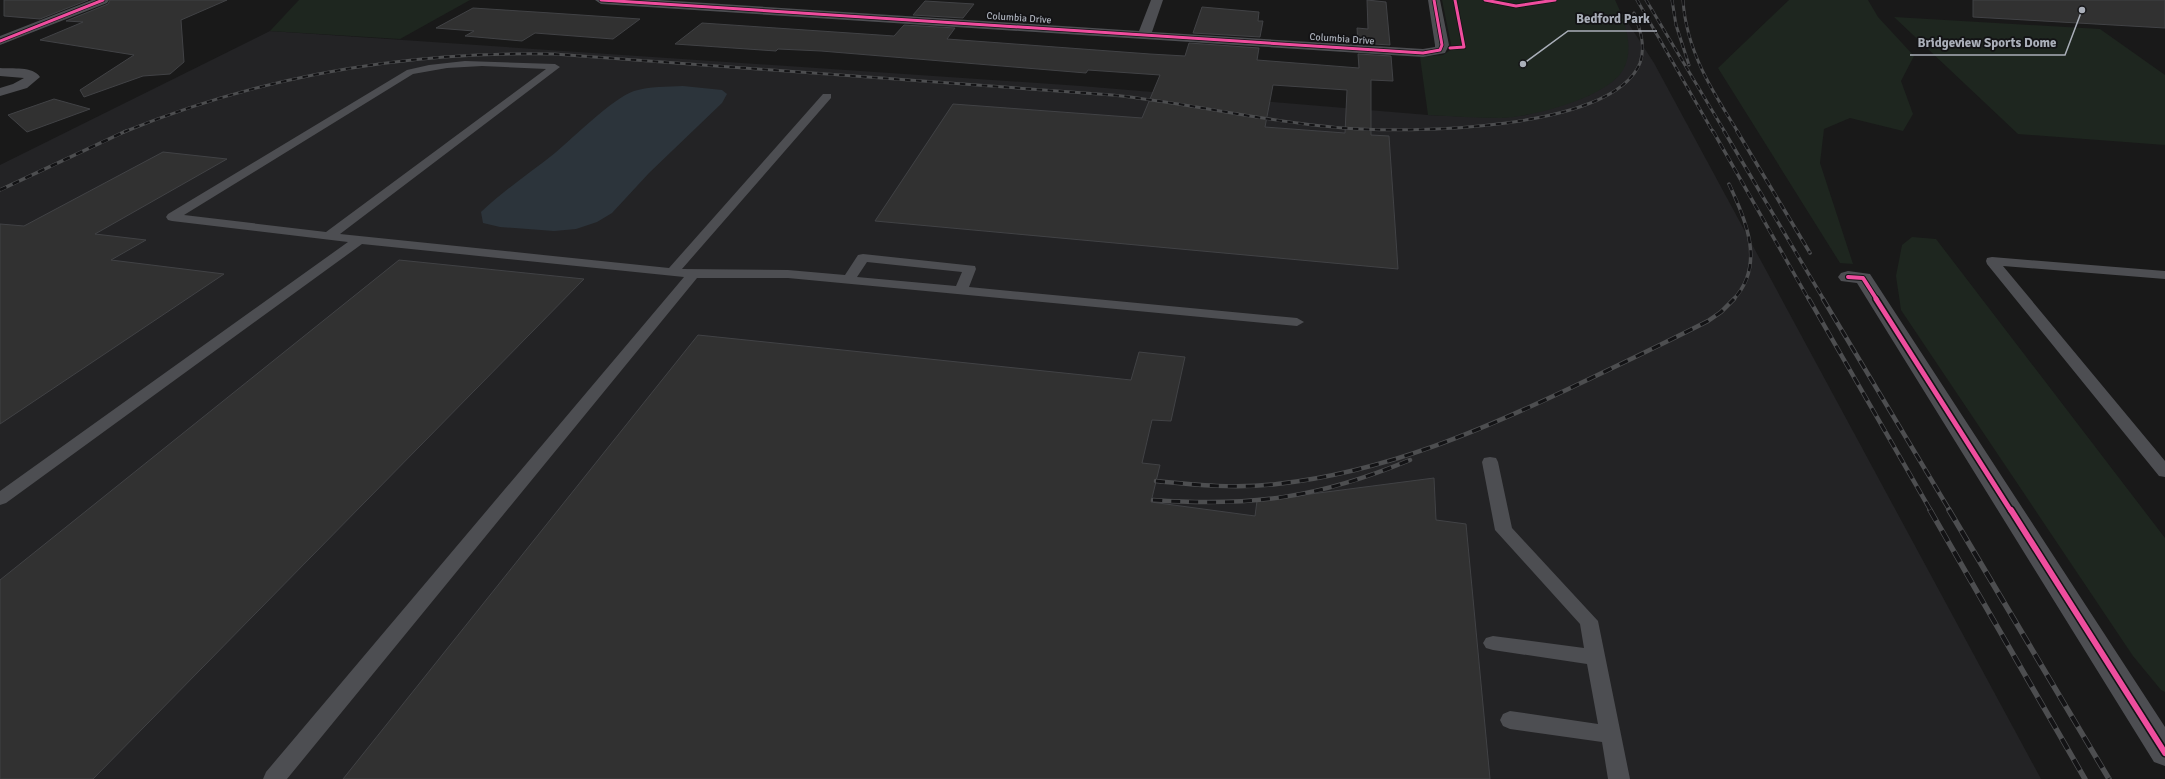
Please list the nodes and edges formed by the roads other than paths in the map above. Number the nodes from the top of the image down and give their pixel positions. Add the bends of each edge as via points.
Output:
1 (103, 0) edge
2 (601, 0) edge
3 (604, 0) edge
4 (1157, 0) edge
5 (1434, 0) edge
6 (876, 5) dead end
7 (865, 17) junction
8 (1144, 35) junction
9 (0, 42) edge
10 (0, 72) edge
11 (0, 92) edge
12 (828, 96) dead end
13 (329, 236) junction
14 (359, 240) junction
15 (672, 272) junction
16 (693, 274) junction
17 (2165, 275) edge
18 (1848, 277) dead end
19 (848, 280) junction
20 (961, 291) junction
21 (1297, 322) dead end
22 (1490, 462) dead end
23 (2165, 472) edge
24 (0, 498) edge
25 (1493, 643) dead end
26 (1595, 657) junction
27 (1510, 720) dead end
28 (2157, 725) edge
29 (1611, 735) junction
30 (2165, 753) edge
31 (274, 779) edge
32 (1619, 779) edge

1 - 9 street
2 - 3 street, Columbia Drive
3 - 7 street, Columbia Drive
4 - 8 street
5 - 8 street, Columbia Drive via 1442,46 1435,52
6 - 7 street
7 - 8 street, Columbia Drive
10 - 11 street via 27,74 33,77 23,84
12 - 15 lane
13 - 13 lane via 172,217 410,72 436,65 475,62 555,67
13 - 14 lane
14 - 15 lane
14 - 24 lane
15 - 16 lane
16 - 19 lane via 788,274
16 - 31 lane
17 - 23 lane via 1992,261
18 - 28 street via 1863,278
19 - 20 lane
19 - 20 lane via 863,258 970,269
20 - 21 lane
22 - 26 lane via 1504,530 1589,621
25 - 26 lane
26 - 29 lane
27 - 29 lane
28 - 30 street
29 - 32 lane

